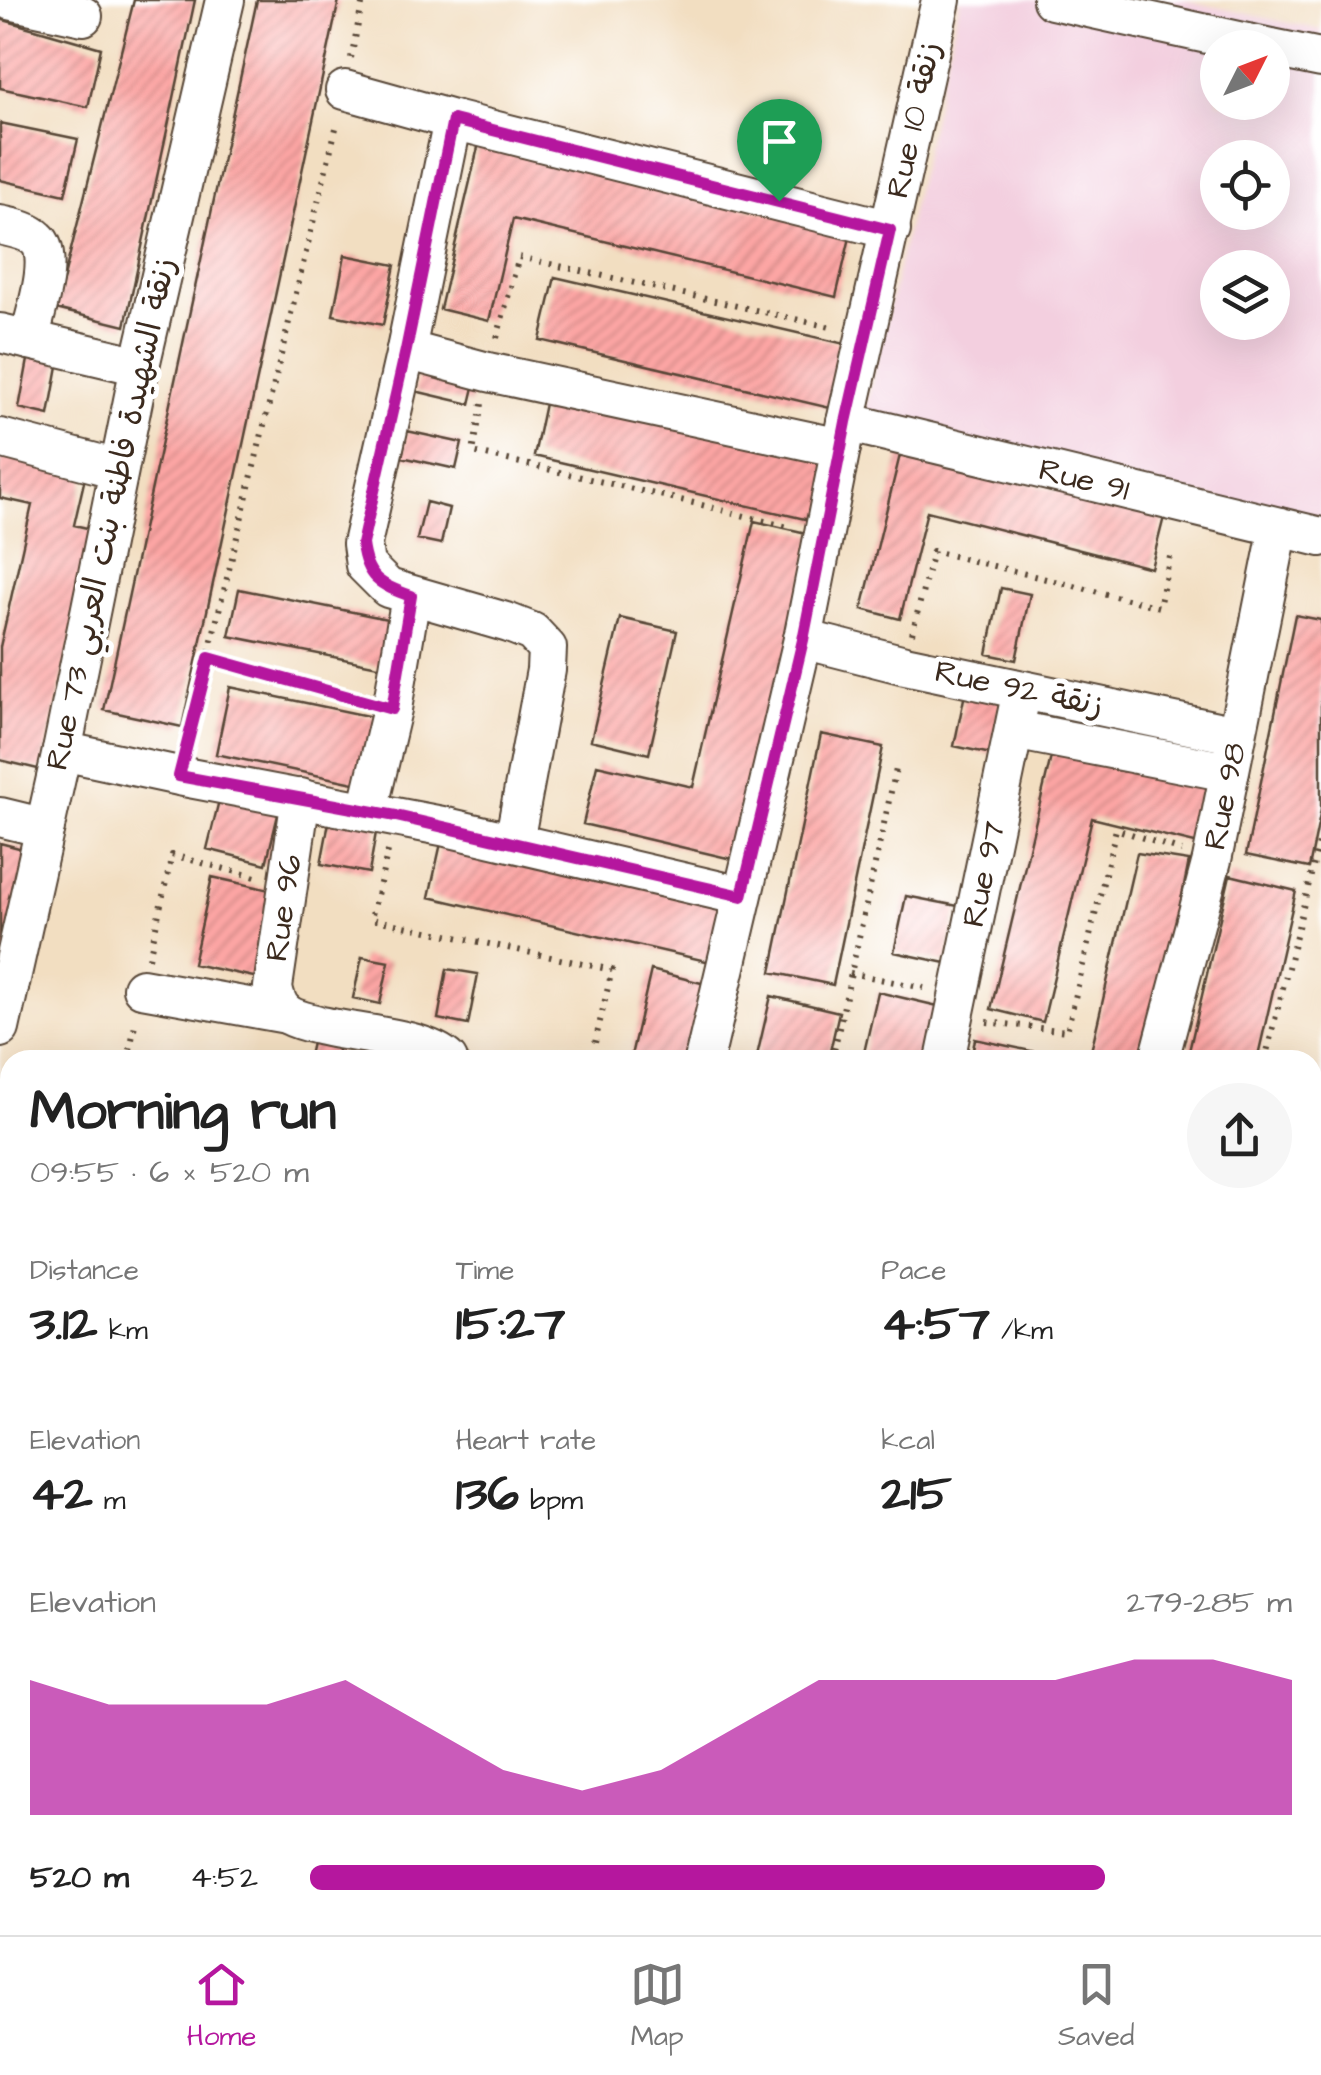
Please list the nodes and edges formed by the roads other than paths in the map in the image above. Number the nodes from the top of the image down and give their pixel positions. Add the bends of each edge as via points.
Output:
1 (8, 0) edge
2 (225, 0) edge
3 (940, 0) edge
4 (1052, 0) edge
5 (83, 16) dead end
6 (1200, 32) edge
7 (1290, 52) edge
8 (1321, 58) edge
9 (345, 90) road end
10 (453, 120) junction
11 (0, 225) edge
12 (890, 230) junction
13 (14, 337) edge
14 (406, 350) junction
15 (140, 366) junction
16 (844, 435) junction
17 (0, 438) edge
18 (118, 468) junction
19 (1279, 528) junction
20 (1321, 537) edge
21 (411, 596) junction
22 (803, 640) junction
23 (1022, 690) junction
24 (1014, 730) junction
25 (1236, 735) junction
26 (62, 751) junction
27 (1228, 772) junction
28 (301, 798) junction
29 (382, 813) junction
30 (0, 817) edge
31 (44, 828) junction
32 (514, 842) junction
33 (742, 896) junction
34 (142, 988) road end
35 (287, 1014) junction
36 (0, 1028) edge
37 (435, 1050) edge
38 (706, 1050) edge
39 (947, 1050) edge
40 (1163, 1050) edge

1 - 5 street
2 - 15 street, Rue 73 زنقة الشهيدة فاطنة بنت العربي
3 - 12 street, Rue 10 زنقة
4 - 6 street
7 - 8 street
9 - 10 street
10 - 12 street
10 - 14 street
11 - 13 street via 37,238 45,250 46,264
12 - 16 street, Rue 10 زنقة
13 - 15 street
14 - 16 street, Rue 91 via 488,372
14 - 21 street via 362,544 364,565 375,578
15 - 18 street, Rue 73 زنقة الشهيدة فاطنة بنت العربي
16 - 19 street, Rue 91
16 - 22 street, Rue 10 زنقة
17 - 18 street
18 - 26 street, Rue 73 زنقة الشهيدة فاطنة بنت العربي
19 - 20 street, Rue 91
19 - 25 street, Rue 98
21 - 29 street
21 - 32 street via 532,632 547,648
22 - 23 street, Rue 92 زنقة
22 - 33 street, Rue 10 زنقة
23 - 24 street, Rue 97
23 - 25 street, Rue 92 زنقة
24 - 27 street, Rue 92 زنقة
24 - 39 street, Rue 97
25 - 27 street, Rue 98
26 - 28 street
26 - 31 street, Rue 73 زنقة الشهيدة فاطنة بنت العربي
27 - 40 street, Rue 98
28 - 29 street
28 - 35 street, Rue 96 via 273,986
29 - 32 street
30 - 31 street
31 - 36 street, Rue 73 زنقة الشهيدة فاطنة بنت العربي
32 - 33 street
33 - 38 street, Rue 10 زنقة
34 - 35 street
35 - 37 street

